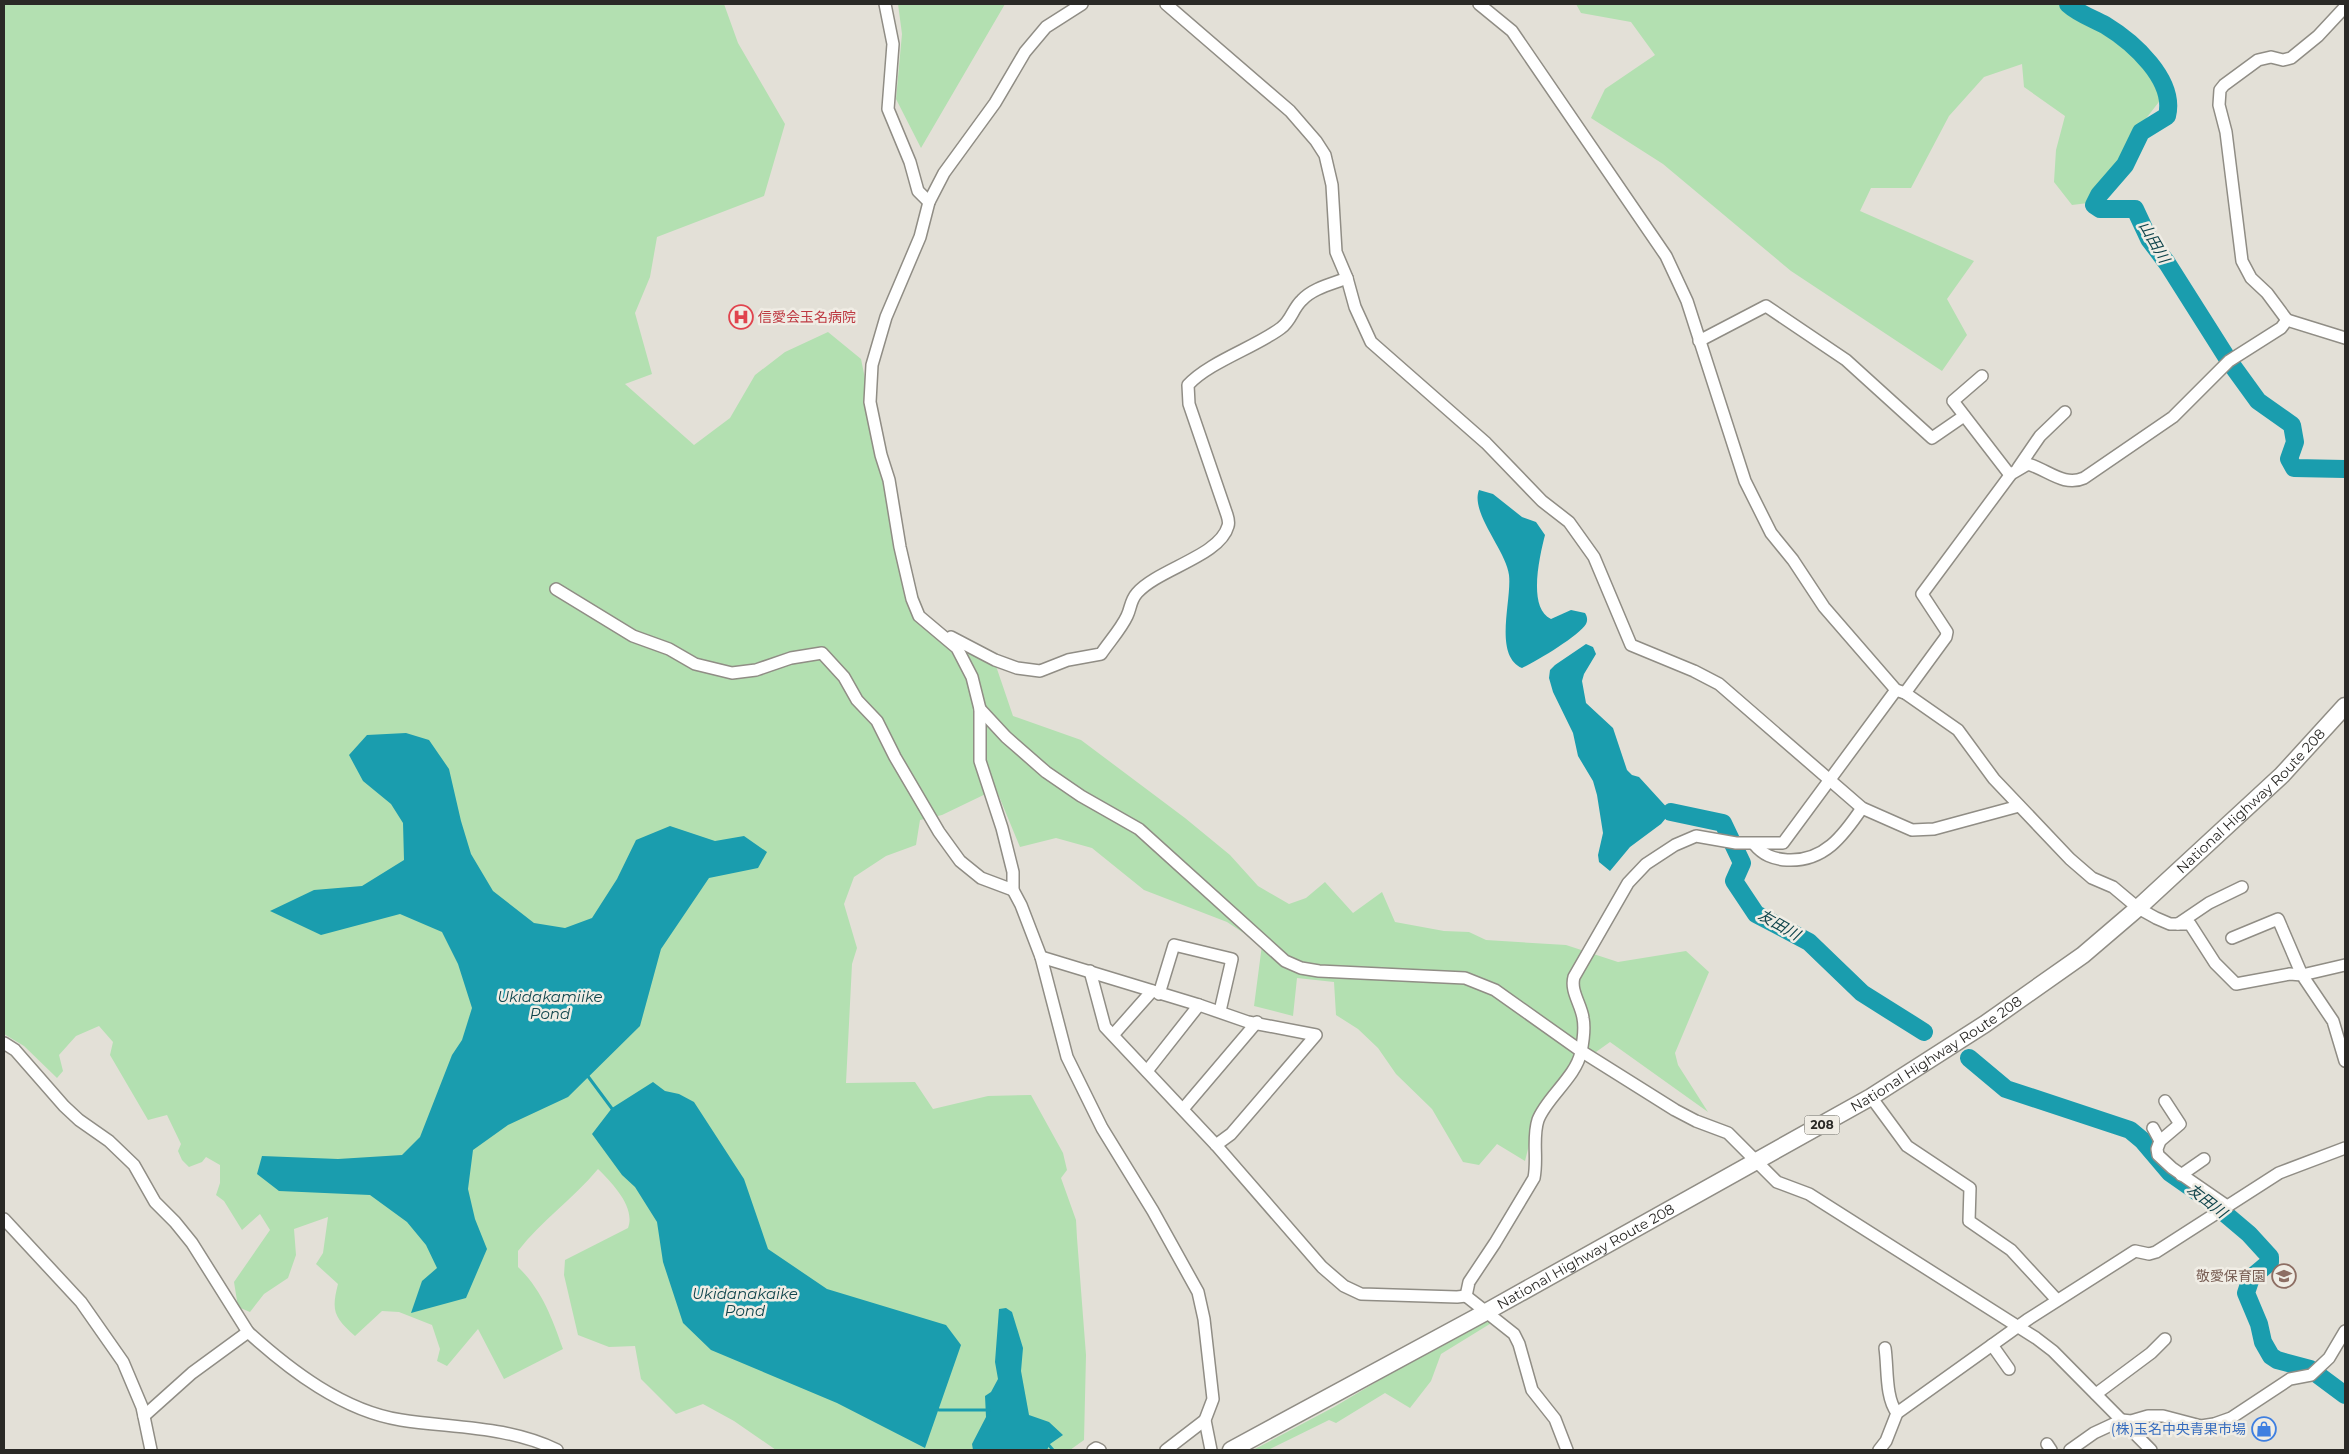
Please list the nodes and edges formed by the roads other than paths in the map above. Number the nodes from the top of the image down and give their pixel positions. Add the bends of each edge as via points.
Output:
1 (885, 4) edge
2 (1082, 4) edge
3 (1166, 4) edge
4 (1479, 4) edge
5 (2345, 7) edge
6 (929, 202) junction
7 (1347, 278) junction
8 (2287, 320) junction
9 (2345, 338) edge
10 (1699, 341) junction
11 (1982, 376) dead end
12 (2065, 412) dead end
13 (1964, 416) junction
14 (2014, 471) junction
15 (556, 590) dead end
16 (931, 626) junction
17 (1900, 692) junction
18 (2345, 706) edge
19 (980, 709) junction
20 (1829, 780) junction
21 (2019, 806) junction
22 (1862, 808) junction
23 (1754, 844) junction
24 (2242, 887) dead end
25 (1013, 890) junction
26 (2138, 908) junction
27 (2178, 924) junction
28 (2232, 938) dead end
29 (1041, 957) junction
30 (2345, 964) edge
31 (1090, 971) junction
32 (2302, 975) junction
33 (1156, 992) junction
34 (1199, 1005) junction
35 (1220, 1011) junction
36 (1257, 1022) junction
37 (1113, 1035) junction
38 (4, 1043) edge
39 (1581, 1051) junction
40 (2345, 1061) edge
41 (1146, 1071) junction
42 (1871, 1097) junction
43 (2166, 1101) dead end
44 (1183, 1109) junction
45 (2153, 1128) dead end
46 (2160, 1141) junction
47 (1216, 1145) junction
48 (2345, 1148) edge
49 (2204, 1159) dead end
50 (1758, 1161) junction
51 (2181, 1175) junction
52 (2226, 1207) junction
53 (4, 1219) edge
54 (1466, 1296) junction
55 (2057, 1300) junction
56 (1486, 1312) junction
57 (2017, 1328) junction
58 (2345, 1331) edge
59 (248, 1332) junction
60 (2165, 1339) dead end
61 (1992, 1345) junction
62 (1885, 1348) dead end
63 (2009, 1369) dead end
64 (2096, 1394) junction
65 (1897, 1413) junction
66 (144, 1416) junction
67 (1205, 1420) junction
68 (2122, 1420) junction
69 (150, 1450) edge
70 (557, 1450) edge
71 (1093, 1450) edge
72 (1100, 1450) edge
73 (1166, 1450) edge
74 (1211, 1450) edge
75 (1232, 1450) edge
76 (1567, 1450) edge
77 (1879, 1450) edge
78 (2070, 1450) edge
79 (2151, 1450) edge

1 - 6 street via 892,44 888,109 918,191
2 - 6 street via 1046,27 1025,52 995,103 944,173
3 - 7 street via 1290,111 1316,141 1325,155 1332,185 1336,252
4 - 10 street via 1512,31 1666,256
5 - 8 street via 2318,36 2291,58 2258,60 2224,85 2219,94 2242,261 2251,278 2268,293
6 - 16 street via 920,237 886,317 872,365 870,402 880,455 893,495 900,548 912,599 919,616
7 - 16 street via 1318,289 1301,300 1282,328 1188,385 1189,404 1228,515 1228,526 1216,544 1187,563 1159,574 1138,591 1130,602 1128,616 1101,654 1068,660 1040,671 1017,668
7 - 20 street via 1371,342 1486,444 1542,501 1569,522 1594,556 1631,646 1719,684
8 - 9 street
8 - 14 street via 2281,328 2232,359 2174,417 2084,478 2075,482 2064,481 2028,464
10 - 13 street via 1766,306 1846,360 1932,438
10 - 17 street via 1745,481 1771,533 1824,607
11 - 13 street via 1953,401
12 - 14 street via 2040,436
13 - 14 street
14 - 17 street via 1922,594 1947,632 1946,637
15 - 25 street via 632,636 669,649 695,664 723,671 756,670 791,658 822,653 877,721 939,832 960,861 981,878
16 - 19 street via 957,648 972,677
17 - 20 street
17 - 21 street via 1958,730
18 - 26 highway, National Highway Route 208 / 208 via 2282,775
19 - 25 street via 980,761 1004,836 1013,872
19 - 39 street via 1000,732 1046,772 1139,830 1285,961 1319,971 1465,978 1495,990
20 - 22 street
20 - 23 street via 1783,843
21 - 22 street via 1934,829 1912,830
21 - 26 street via 2092,878 2113,887
22 - 23 street via 1843,835 1816,856 1802,861 1762,854
23 - 39 street via 1696,836 1646,864 1628,883 1572,983 1583,1018
24 - 27 street via 2214,900
25 - 29 street
26 - 27 street via 2170,924
26 - 42 highway, National Highway Route 208 / 208 via 2076,960
27 - 32 street via 2190,924 2215,963 2236,984 2290,974
28 - 32 street via 2278,919
29 - 31 street
29 - 67 street via 1067,1057 1078,1083 1198,1292 1213,1399
30 - 32 street
31 - 33 street
31 - 37 street via 1105,1027
32 - 40 street via 2333,1021
33 - 34 street
33 - 35 street via 1174,945 1232,959
33 - 37 street
34 - 35 street
34 - 41 street
35 - 36 street via 1248,1022
36 - 44 street
36 - 47 street via 1316,1035 1231,1134
37 - 41 street
38 - 59 street via 25,1060 74,1116 109,1141 134,1165 155,1202 192,1243
39 - 50 street via 1696,1122 1728,1133
39 - 54 street via 1560,1089 1538,1119 1534,1178 1469,1282
41 - 44 street
42 - 50 highway, National Highway Route 208 / 208
42 - 55 street via 1907,1146 1970,1188 1969,1222 2011,1250
43 - 46 street via 2180,1124
44 - 47 street
45 - 46 street
46 - 51 street via 2158,1155
47 - 54 street via 1322,1267 1344,1286 1361,1294
48 - 52 street via 2279,1173
49 - 51 street
50 - 56 highway, National Highway Route 208 / 208
50 - 57 street via 1777,1182 1809,1194
51 - 52 street
52 - 55 street via 2156,1252 2135,1251
53 - 66 street via 81,1302 123,1362
54 - 56 street
55 - 57 street
56 - 75 highway, National Highway Route 208 / 208
56 - 76 street via 1514,1334 1532,1390 1556,1419
57 - 61 street
57 - 64 street via 2053,1351
58 - 68 street via 2329,1358 2314,1372 2290,1379 2243,1411 2214,1424 2201,1426 2163,1416
59 - 66 street via 192,1373
59 - 70 street via 302,1375 359,1408 399,1420 520,1435
60 - 64 street
61 - 63 street
61 - 65 street
62 - 65 street via 1889,1388
64 - 68 street
65 - 77 street
66 - 69 street
67 - 73 street
67 - 74 street
68 - 78 street via 2094,1432
68 - 79 street
71 - 72 street

